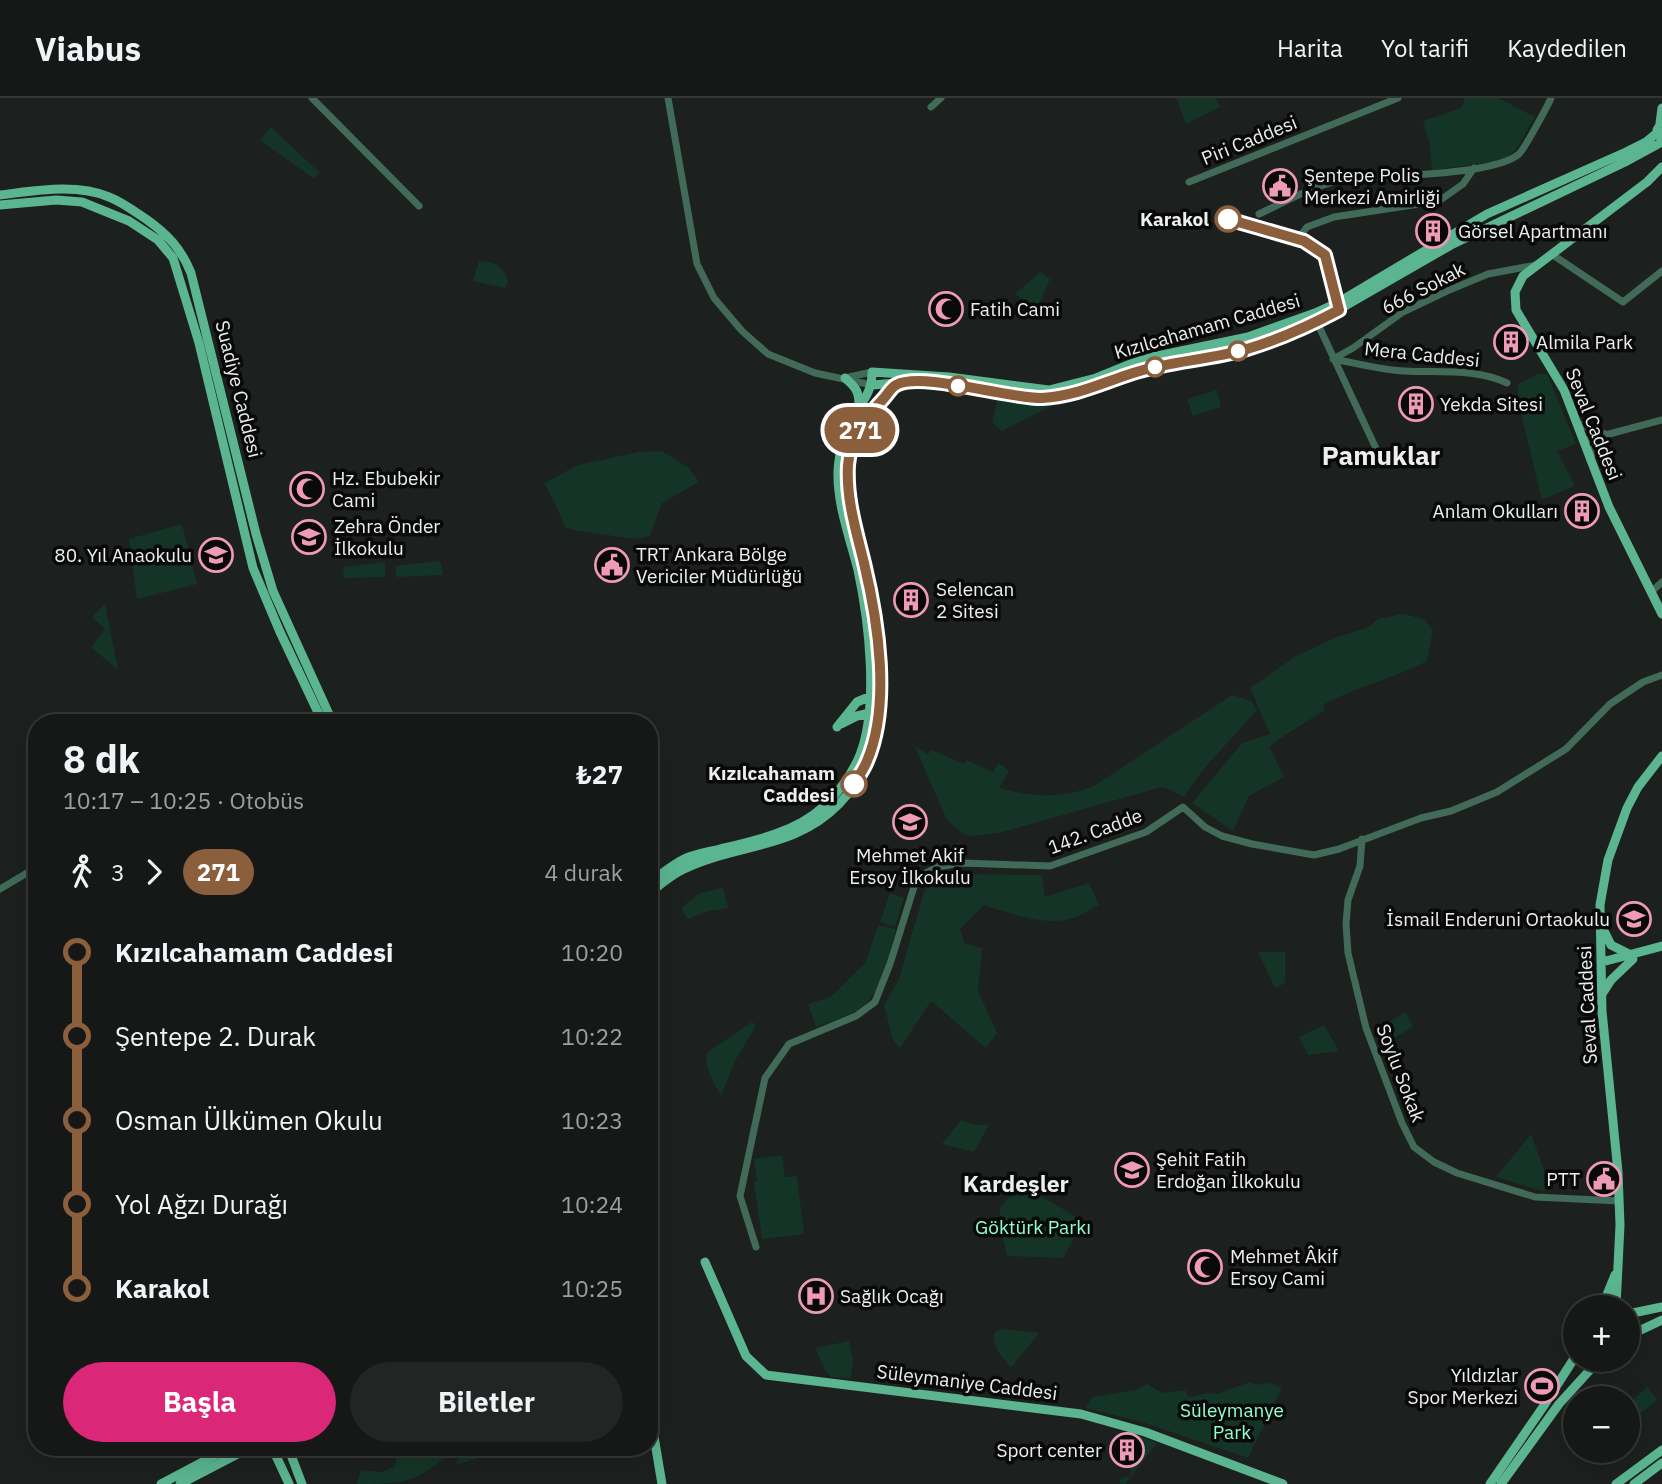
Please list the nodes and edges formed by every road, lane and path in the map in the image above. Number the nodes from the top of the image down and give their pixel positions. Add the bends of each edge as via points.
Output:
1 (312, 98) edge
2 (668, 98) edge
3 (941, 98) edge
4 (1398, 98) edge
5 (1551, 98) edge
6 (931, 107) dead end
7 (1662, 108) edge
8 (1661, 122) edge
9 (1660, 138) edge
10 (1662, 167) edge
11 (1474, 168) junction
12 (1662, 173) edge
13 (1189, 181) dead end
14 (1647, 182) junction
15 (0, 195) edge
16 (0, 205) edge
17 (419, 206) dead end
18 (1259, 214) dead end
19 (1298, 239) dead end
20 (1553, 254) junction
21 (1536, 265) junction
22 (1662, 271) edge
23 (1315, 318) junction
24 (1333, 359) junction
25 (872, 372) junction
26 (898, 372) junction
27 (845, 378) junction
28 (1507, 383) dead end
29 (872, 385) junction
30 (895, 385) junction
31 (858, 411) junction
32 (1662, 420) edge
33 (1575, 421) junction
34 (1605, 434) junction
35 (1583, 441) junction
36 (1380, 457) dead end
37 (1590, 461) junction
38 (852, 535) junction
39 (1662, 582) edge
40 (1651, 592) junction
41 (1662, 614) edge
42 (870, 672) junction
43 (1662, 675) edge
44 (874, 696) junction
45 (857, 702) junction
46 (867, 713) junction
47 (878, 713) junction
48 (319, 714) edge
49 (329, 714) edge
50 (847, 719) junction
51 (864, 737) junction
52 (1662, 756) edge
53 (839, 796) junction
54 (1362, 839) junction
55 (694, 856) junction
56 (704, 862) junction
57 (28, 872) edge
58 (658, 877) edge
59 (658, 887) edge
60 (0, 889) edge
61 (1600, 917) junction
62 (1662, 946) edge
63 (1631, 956) junction
64 (1602, 966) junction
65 (1602, 995) junction
66 (1619, 1201) junction
67 (756, 1247) dead end
68 (705, 1262) dead end
69 (1618, 1267) junction
70 (1607, 1295) edge
71 (1617, 1295) edge
72 (1662, 1307) edge
73 (1640, 1312) edge
74 (1662, 1320) edge
75 (1640, 1330) edge
76 (1566, 1372) edge
77 (1588, 1372) edge
78 (1662, 1450) edge
79 (214, 1456) edge
80 (234, 1456) edge
81 (276, 1456) edge
82 (291, 1456) edge
83 (657, 1456) edge
84 (1662, 1463) edge
85 (161, 1484) edge
86 (180, 1484) edge
87 (289, 1484) edge
88 (302, 1484) edge
89 (662, 1484) edge
90 (1283, 1484) edge
91 (1490, 1484) edge
92 (1501, 1484) edge
93 (1616, 1484) edge
94 (1634, 1484) edge

1 - 17 street
2 - 27 street via 697,264 715,298 768,354 815,373
3 - 6 street
4 - 13 street, Piri Caddesi
5 - 11 street via 1520,153 1502,164
7 - 8 main road
8 - 9 main road
9 - 23 main road, Kızılcahamam Caddesi via 1487,214
10 - 14 main road, Seval Caddesi
11 - 18 street via 1335,182
11 - 19 street via 1454,192 1439,201 1334,217 1307,228
12 - 14 main road, Seval Caddesi
14 - 20 main road, Seval Caddesi
15 - 49 main road, Suadiye Caddesi via 56,190 108,197 163,231 180,248 191,273 273,591
16 - 48 main road, Suadiye Caddesi via 82,202 130,221 158,240 173,258 200,342 253,568
20 - 21 main road, Seval Caddesi
20 - 22 street via 1623,302
21 - 24 street, 666 Sokak via 1488,274 1447,290 1403,312
21 - 33 main road, Seval Caddesi via 1523,276 1515,292 1516,310 1564,390
23 - 24 street
23 - 26 main road, Kızılcahamam Caddesi via 1143,359 1049,390
23 - 30 main road, Kızılcahamam Caddesi via 1248,349 1133,373 1070,396 1038,398 920,382
24 - 28 street, Mera Caddesi via 1401,371 1466,373
24 - 36 street
25 - 26 main road, Kızılcahamam Caddesi
25 - 27 street
25 - 29 main road
26 - 30 main road
27 - 29 street
27 - 31 main road via 858,393
29 - 30 main road, Kızılcahamam Caddesi
29 - 31 main road
30 - 38 main road via 869,414 849,457 846,486
31 - 38 main road via 846,432 838,467 838,485
32 - 34 street
33 - 34 street
33 - 35 main road, Seval Caddesi
34 - 35 street
34 - 37 street
35 - 37 main road, Seval Caddesi
37 - 40 main road, Seval Caddesi
38 - 42 main road
38 - 44 main road via 866,575 877,645
39 - 40 street
40 - 41 main road, Seval Caddesi
42 - 44 main road
42 - 45 main road
43 - 54 street, 142. Cadde via 1611,704 1566,749 1497,792
44 - 45 main road
44 - 46 main road
44 - 47 main road
45 - 50 main road via 837,727
46 - 47 main road
46 - 50 main road
46 - 51 main road
47 - 53 main road via 867,761
50 - 51 main road via 858,723
51 - 53 main road
52 - 61 main road, Seval Caddesi via 1627,808 1608,860
53 - 55 main road via 790,827
53 - 56 main road via 820,820 796,833
54 - 66 street, Soylu Sokak via 1360,866 1348,900 1348,953 1366,1028 1414,1147 1457,1173 1535,1197
54 - 67 street, 142. Cadde via 1314,855 1300,853 1222,835 1183,807 1146,832 1051,866 962,863 924,874 914,887 875,1002 856,1016 789,1044 765,1078 740,1196
55 - 56 main road
55 - 58 main road
56 - 59 main road
57 - 60 street
61 - 63 main road via 1611,945
61 - 64 main road, Seval Caddesi
62 - 63 main road
63 - 64 main road
63 - 65 main road
64 - 65 main road, Seval Caddesi
65 - 66 main road, Seval Caddesi
66 - 69 main road, Seval Caddesi
68 - 90 main road, Süleymaniye Caddesi via 746,1356 766,1375 1081,1414 1145,1432
69 - 70 main road, Seval Caddesi
69 - 71 main road, Seval Caddesi
72 - 73 main road
74 - 75 main road
76 - 91 main road
77 - 92 main road
78 - 93 main road
79 - 85 main road
80 - 86 main road
81 - 87 main road
82 - 88 main road
83 - 89 main road
84 - 94 main road

